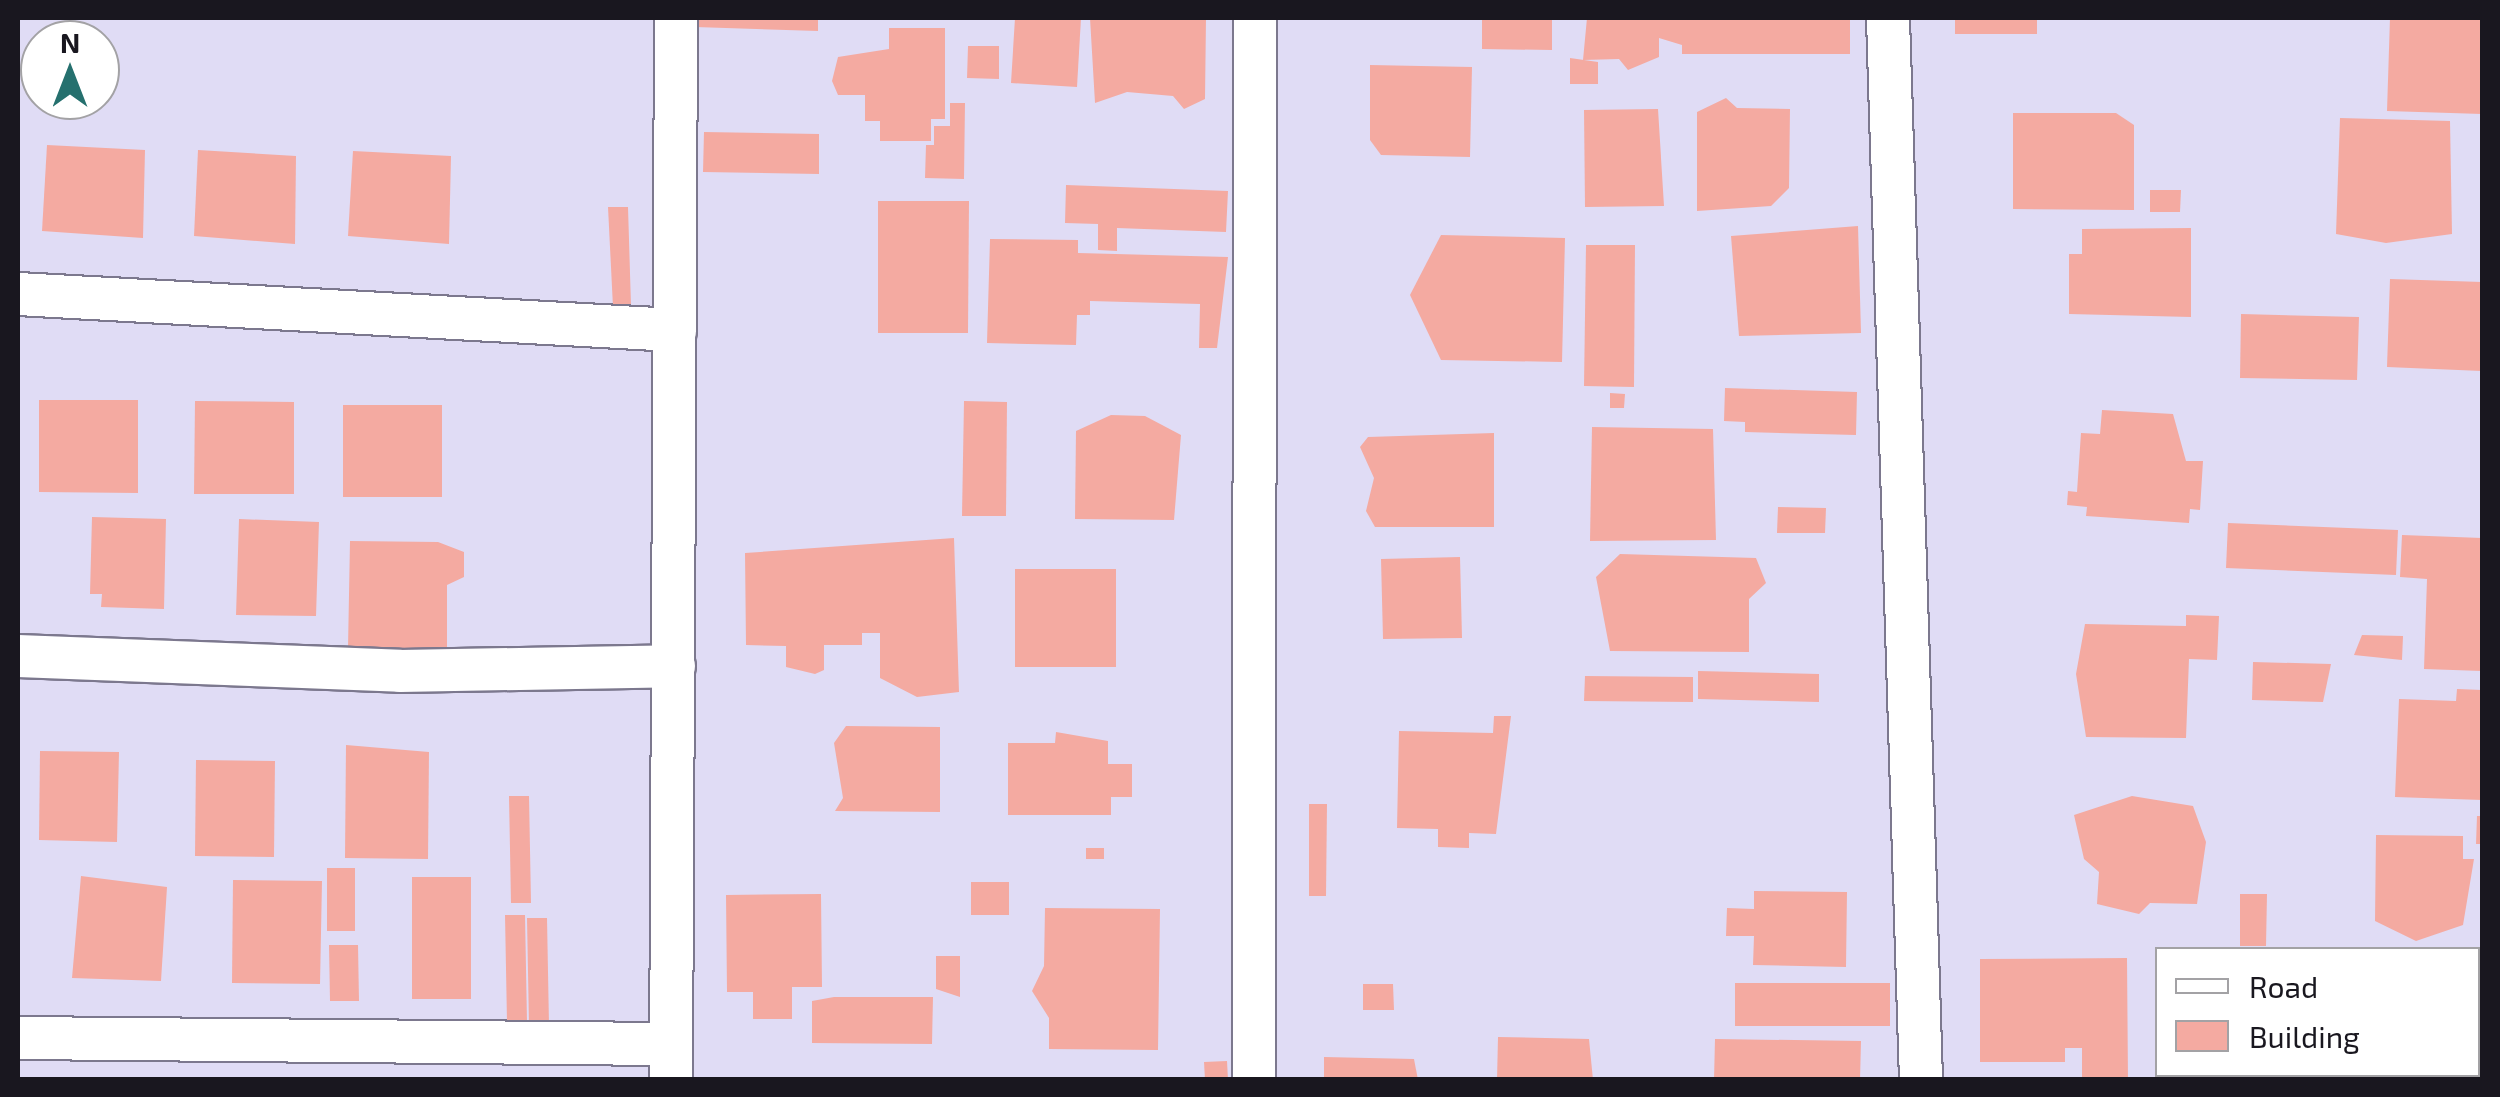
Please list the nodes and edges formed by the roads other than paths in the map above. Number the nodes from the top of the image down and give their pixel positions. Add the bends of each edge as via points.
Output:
1 (676, 18) edge
2 (1256, 18) edge
3 (1888, 18) edge
4 (18, 294) edge
5 (675, 330) junction
6 (18, 656) edge
7 (674, 666) junction
8 (18, 1038) edge
9 (671, 1062) edge
10 (1254, 1080) edge
11 (1921, 1080) edge

1 - 5 street
2 - 10 street
3 - 11 street
4 - 5 street
5 - 7 street
6 - 7 street via 400,670
7 - 9 street
8 - 9 street

